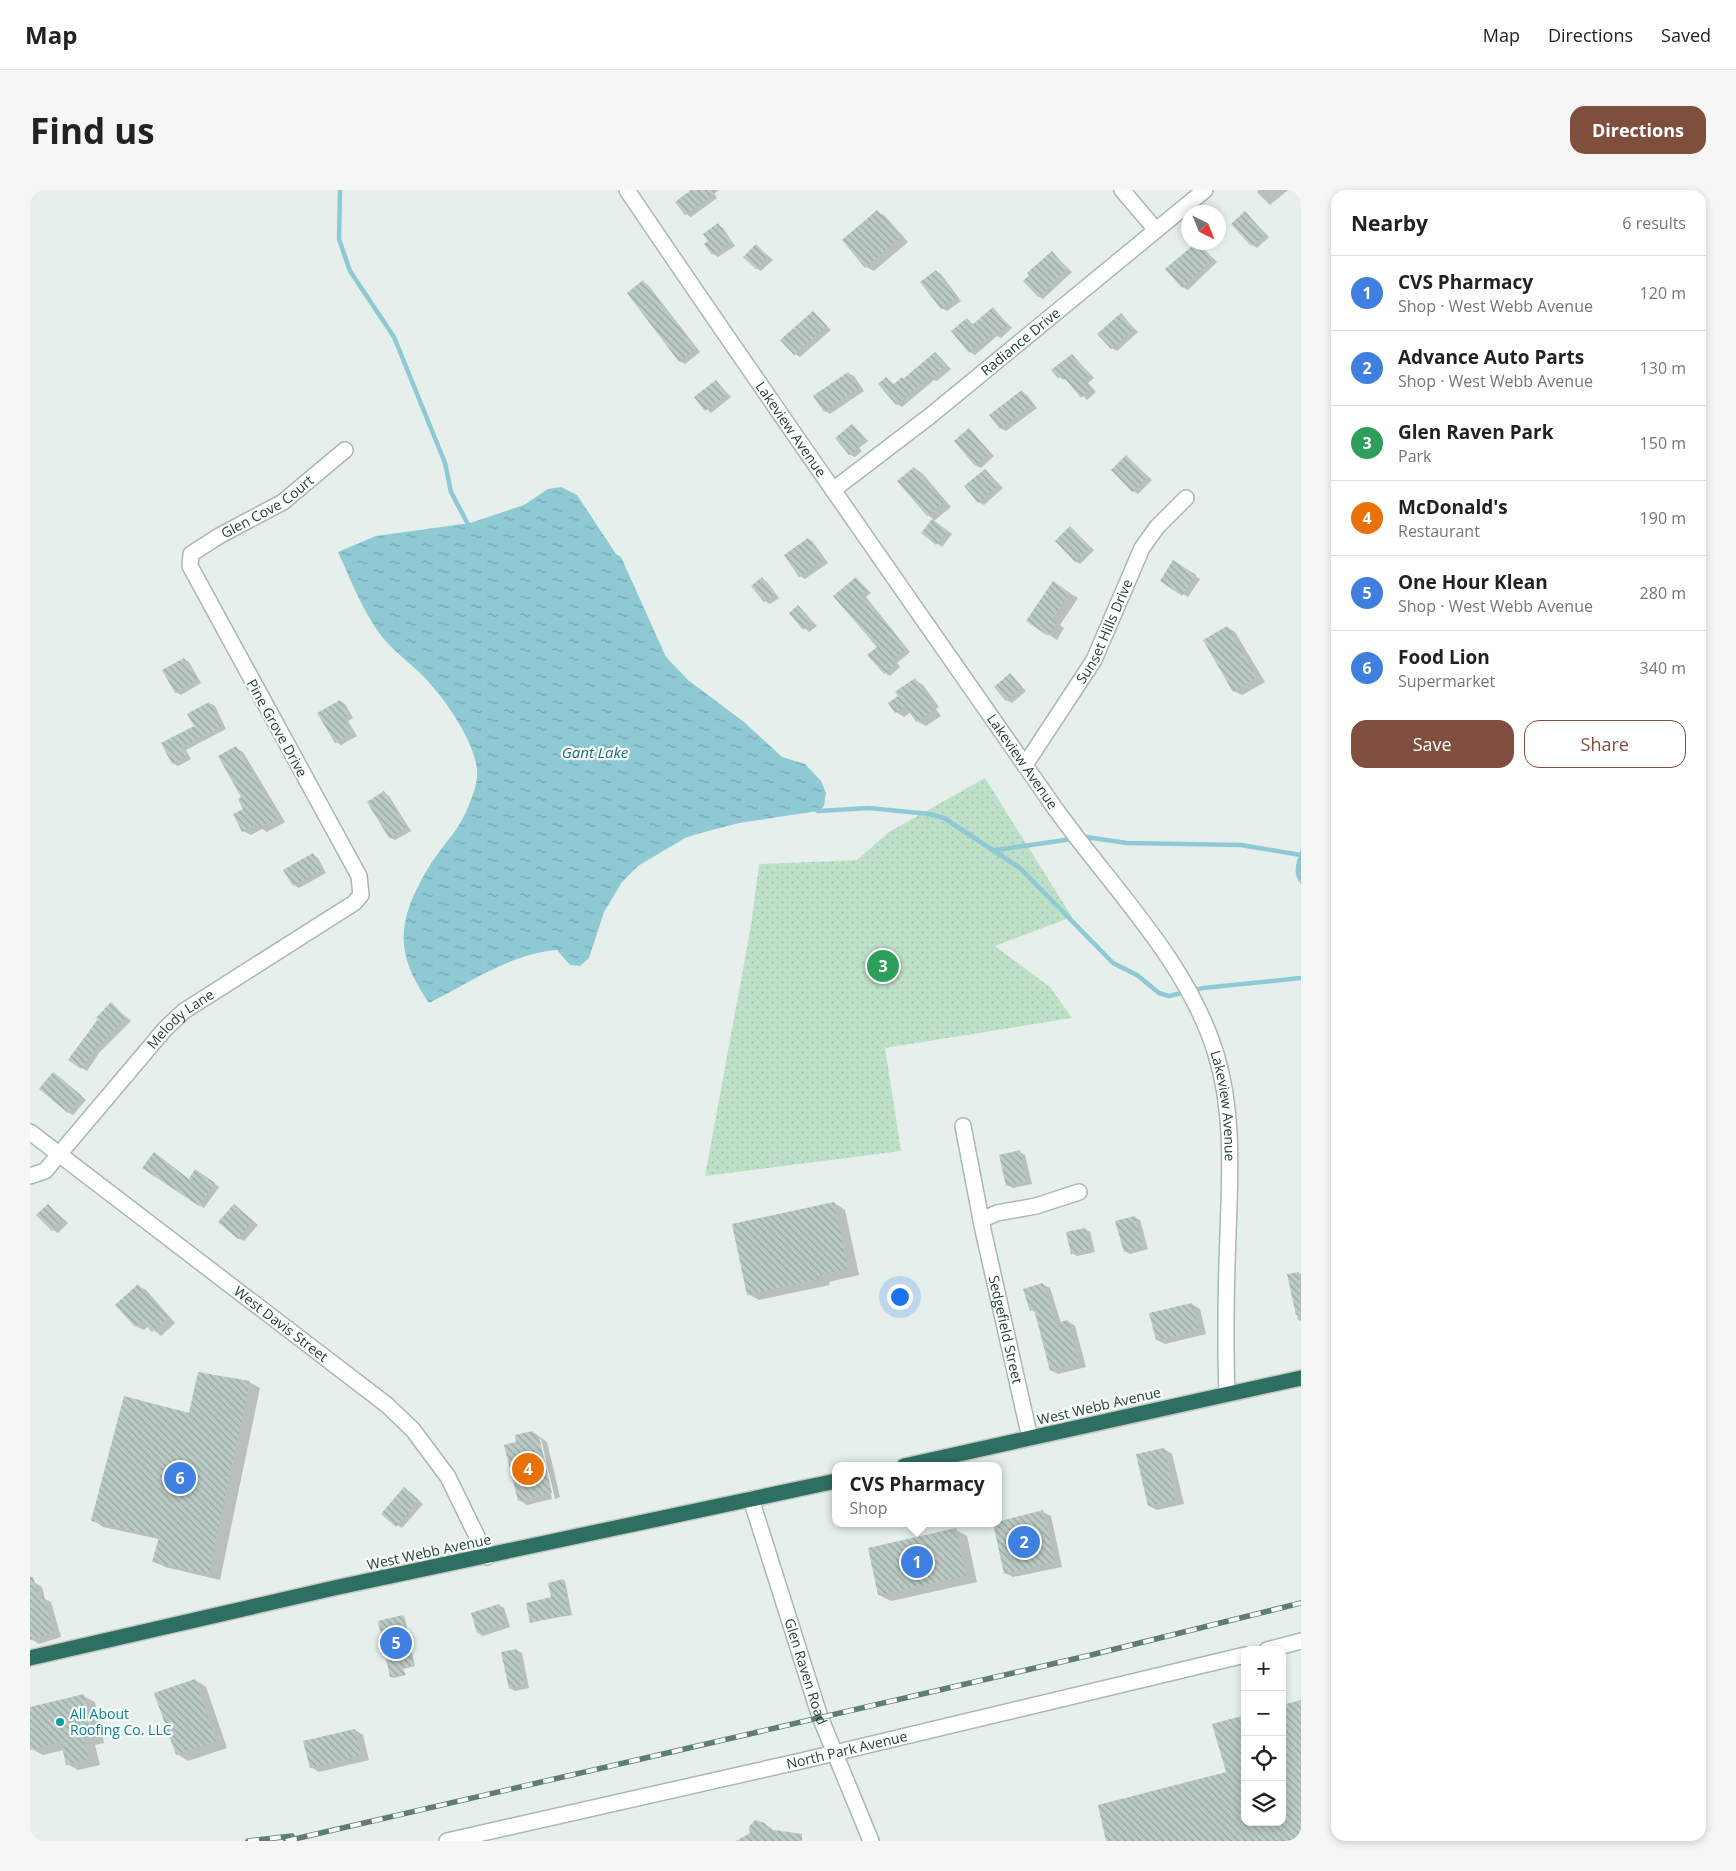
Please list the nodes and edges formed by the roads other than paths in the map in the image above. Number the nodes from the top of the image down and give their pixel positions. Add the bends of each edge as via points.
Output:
1 (627, 190) edge
2 (1122, 190) edge
3 (1205, 190) edge
4 (1156, 230) junction
5 (345, 450) dead end
6 (833, 490) junction
7 (1186, 498) dead end
8 (190, 562) joint
9 (1025, 765) junction
10 (360, 895) joint
11 (963, 1126) dead end
12 (30, 1132) edge
13 (61, 1154) junction
14 (30, 1176) edge
15 (1079, 1192) dead end
16 (981, 1220) junction
17 (1301, 1378) edge
18 (1227, 1394) junction
19 (1030, 1438) junction
20 (922, 1462) edge
21 (832, 1481) edge
22 (752, 1499) junction
23 (488, 1556) junction
24 (1301, 1641) edge
25 (1282, 1646) edge
26 (1241, 1656) edge
27 (30, 1658) edge
28 (834, 1752) junction
29 (447, 1841) edge
30 (871, 1841) edge

1 - 6 street, Lakeview Avenue
2 - 4 street
3 - 4 street, Radiance Drive
4 - 6 street, Radiance Drive via 930,416
5 - 8 street, Glen Cove Court via 283,502 191,554
6 - 9 street, Lakeview Avenue
7 - 9 street, Sunset Hills Drive via 1157,527 1142,548 1094,660
8 - 10 street, Pine Grove Drive via 359,876
9 - 18 street, Lakeview Avenue via 1173,966 1205,1024 1216,1054 1227,1101 1230,1136 1225,1344
10 - 13 street, Melody Lane via 354,903 184,1011 165,1029
11 - 16 street, Sedgefield Street
12 - 13 street, West Davis Street
13 - 14 street, Melody Lane via 45,1171
13 - 23 street, West Davis Street via 387,1405 413,1430 448,1477
15 - 16 street
16 - 19 street, Sedgefield Street
17 - 18 highway, West Webb Avenue
18 - 19 highway, West Webb Avenue
19 - 20 highway, West Webb Avenue
21 - 22 highway, West Webb Avenue
22 - 23 highway, West Webb Avenue
22 - 28 street, Glen Raven Road via 820,1717
23 - 27 highway, West Webb Avenue
24 - 25 street
26 - 28 street, North Park Avenue
28 - 29 street, North Park Avenue
28 - 30 street, Glen Raven Road

